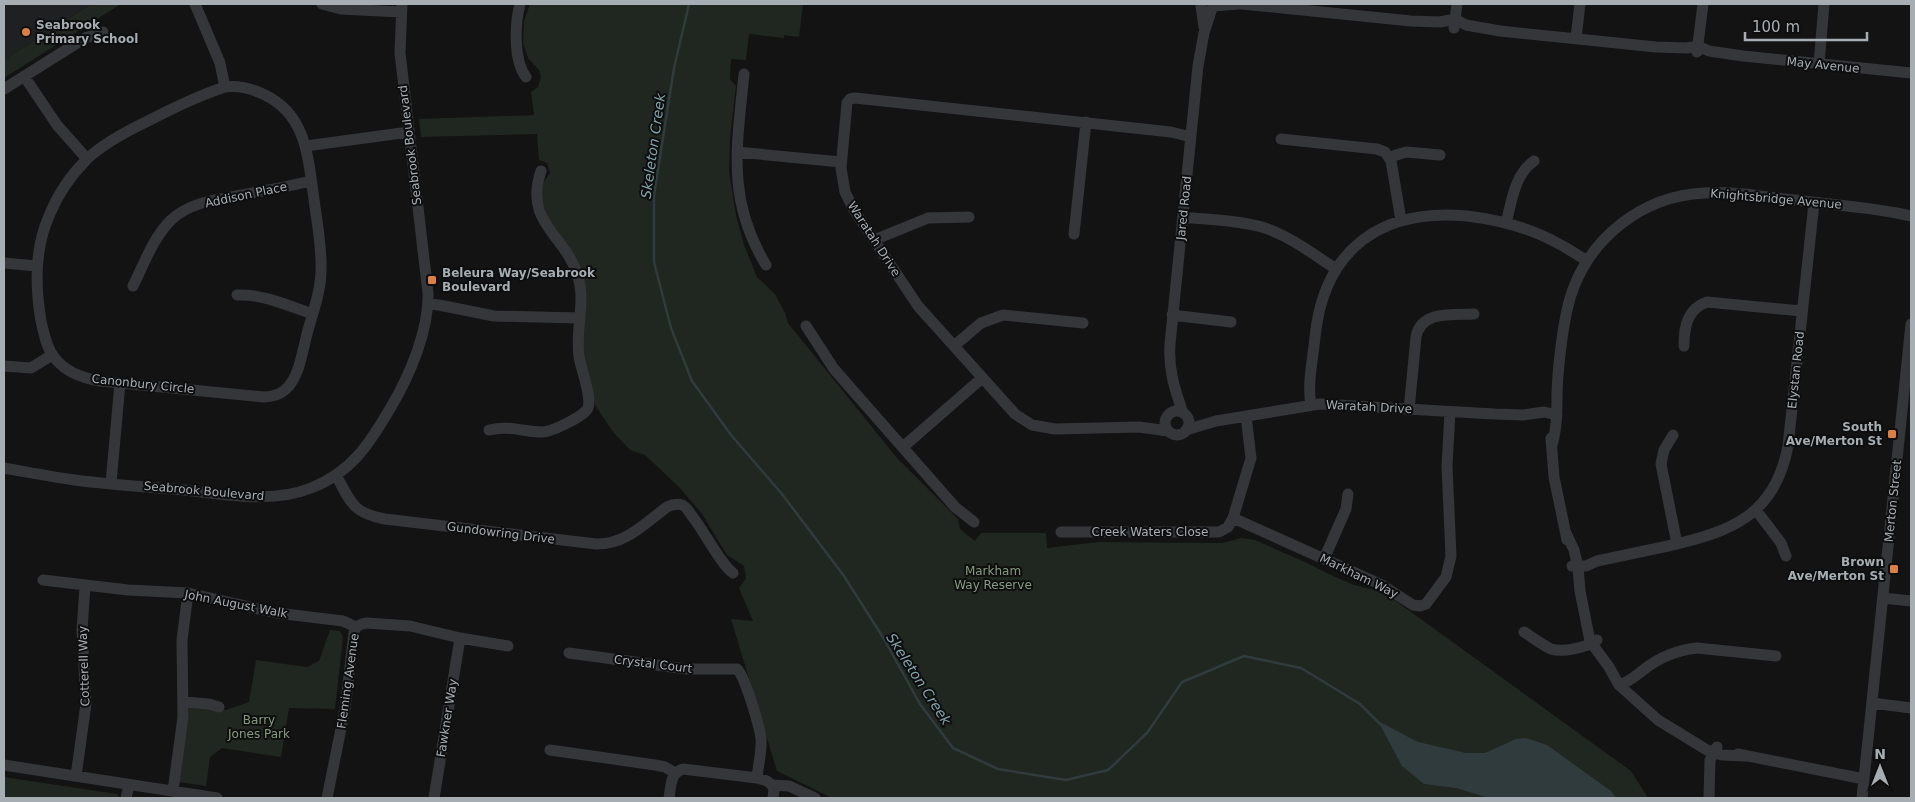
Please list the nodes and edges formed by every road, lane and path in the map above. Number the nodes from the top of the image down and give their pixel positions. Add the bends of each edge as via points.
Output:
1 (195, 4) edge
2 (322, 4) edge
3 (520, 4) edge
4 (1241, 4) edge
5 (1457, 4) edge
6 (1580, 4) edge
7 (1703, 4) edge
8 (1824, 4) edge
9 (1206, 5) edge
10 (402, 8) edge
11 (1333, 8) edge
12 (1454, 23) junction
13 (103, 32) dead end
14 (1576, 38) junction
15 (1697, 49) junction
16 (1819, 64) junction
17 (744, 74) dead end
18 (1909, 74) edge
19 (24, 76) junction
20 (526, 77) dead end
21 (224, 88) junction
22 (4, 89) edge
23 (1086, 122) junction
24 (409, 132) junction
25 (1192, 134) junction
26 (1281, 139) dead end
27 (306, 146) junction
28 (737, 152) junction
29 (1440, 155) dead end
30 (1390, 157) junction
31 (87, 159) junction
32 (1534, 161) dead end
33 (841, 162) junction
34 (541, 171) dead end
35 (311, 181) junction
36 (1814, 202) junction
37 (1911, 209) edge
38 (1884, 210) junction
39 (1911, 216) edge
40 (969, 217) dead end
41 (1183, 217) junction
42 (1401, 220) junction
43 (1506, 223) junction
44 (1074, 234) dead end
45 (874, 240) junction
46 (1587, 261) junction
47 (4, 263) edge
48 (766, 265) dead end
49 (37, 266) junction
50 (1336, 269) junction
51 (133, 286) dead end
52 (237, 295) dead end
53 (428, 304) junction
54 (1802, 311) junction
55 (312, 314) junction
56 (1474, 314) dead end
57 (1172, 315) junction
58 (579, 318) junction
59 (1230, 322) dead end
60 (1083, 323) dead end
61 (1911, 324) edge
62 (806, 326) dead end
63 (954, 346) junction
64 (1684, 346) dead end
65 (52, 355) junction
66 (4, 366) edge
67 (982, 379) junction
68 (1172, 382) junction
69 (120, 383) junction
70 (1908, 393) edge
71 (1311, 405) junction
72 (1409, 410) junction
73 (1450, 412) junction
74 (1184, 414) junction
75 (1246, 416) junction
76 (1167, 417) junction
77 (1554, 417) junction
78 (1216, 421) junction
79 (1139, 427) junction
80 (489, 430) dead end
81 (1186, 430) junction
82 (1168, 431) junction
83 (1673, 435) dead end
84 (903, 448) junction
85 (4, 468) edge
86 (336, 475) junction
87 (111, 483) junction
88 (1348, 494) dead end
89 (1756, 510) junction
90 (1233, 518) junction
91 (974, 522) dead end
92 (1061, 532) dead end
93 (1677, 544) junction
94 (1786, 556) dead end
95 (1324, 558) junction
96 (1576, 566) junction
97 (733, 573) dead end
98 (43, 580) dead end
99 (85, 586) junction
100 (188, 593) junction
101 (1883, 598) junction
102 (1911, 601) edge
103 (356, 627) junction
104 (1524, 632) dead end
105 (460, 638) junction
106 (1593, 641) junction
107 (508, 646) dead end
108 (570, 653) dead end
109 (1776, 656) dead end
110 (1622, 683) junction
111 (184, 702) junction
112 (1872, 703) junction
113 (219, 707) dead end
114 (1911, 708) edge
115 (550, 750) dead end
116 (1716, 751) junction
117 (4, 766) edge
118 (675, 773) junction
119 (76, 776) junction
120 (757, 778) junction
121 (1864, 779) junction
122 (129, 785) junction
123 (772, 785) junction
124 (173, 791) junction
125 (126, 798) edge
126 (217, 798) edge
127 (327, 798) edge
128 (434, 798) edge
129 (669, 798) edge
130 (773, 798) edge
131 (815, 798) edge
132 (1709, 798) edge
133 (1862, 798) edge

1 - 21 street via 220,63
2 - 10 street via 341,9
3 - 20 street via 518,60
4 - 9 street, May Avenue
4 - 11 street, May Avenue
5 - 12 street
6 - 14 street
7 - 15 street
8 - 16 street
9 - 25 street, Jared Road
10 - 24 street, Seabrook Boulevard via 400,53
11 - 12 street, May Avenue via 1442,29
12 - 14 street, May Avenue via 1468,32 1500,30
13 - 19 street via 85,38
14 - 15 street, May Avenue
15 - 16 street, May Avenue
16 - 18 street, May Avenue
17 - 28 street
19 - 22 street
19 - 31 street via 57,125
21 - 27 street, Canonbury Circle via 250,89 277,101 296,122
21 - 31 street, Canonbury Circle via 196,96 132,129
23 - 25 street, Waratah Drive
23 - 33 street, Waratah Drive via 855,98 850,99 846,107
23 - 44 street
24 - 27 street
24 - 53 street, Seabrook Boulevard
25 - 41 street, Jared Road
26 - 30 street via 1377,149
27 - 35 street, Canonbury Circle
28 - 33 street
28 - 48 street via 742,212
29 - 30 street via 1406,152
30 - 42 street
31 - 49 street, Canonbury Circle via 71,178 49,216
32 - 43 street via 1518,179
33 - 45 street, Waratah Drive via 845,192
34 - 58 street via 536,189 538,205 546,225 577,271 581,297
35 - 51 street, Addison Place via 188,208 162,231
35 - 55 street, Canonbury Circle via 322,272
36 - 38 street, Knightsbridge Avenue
36 - 46 street, Knightsbridge Avenue via 1716,193 1677,196 1648,207 1623,222 1601,242
36 - 54 street, Elystan Road
37 - 38 street, Knightsbridge Avenue
38 - 39 street, Knightsbridge Avenue
40 - 45 street via 928,218
41 - 50 street via 1263,228 1285,236
41 - 57 street, Jared Road
42 - 43 street via 1446,215
42 - 50 street via 1367,237
43 - 46 street via 1541,235
45 - 63 street, Waratah Drive via 918,306
46 - 77 street, Knightsbridge Avenue via 1568,305
47 - 49 street
49 - 65 street, Canonbury Circle via 42,324
50 - 71 street via 1325,289 1317,318
52 - 55 street via 269,299
53 - 58 street via 494,316
53 - 86 street, Seabrook Boulevard via 426,323 404,383 360,455
54 - 64 street via 1707,302 1691,313
54 - 89 street, Elystan Road via 1786,458 1776,483
55 - 69 street, Canonbury Circle via 296,373 288,387 278,395 264,397
56 - 72 street via 1434,317 1419,327
57 - 59 street
57 - 68 street, Jared Road via 1169,351
58 - 80 street via 579,356 589,406 548,432 511,427
60 - 63 street via 1003,315 982,323
61 - 70 street, Merton Street
62 - 84 street via 834,368
63 - 67 street, Waratah Drive
65 - 66 street via 31,368
65 - 69 street, Canonbury Circle via 87,379
67 - 79 street, Waratah Drive via 1014,414 1032,424 1055,429
67 - 84 street
68 - 74 street, Jared Road
68 - 76 street, Jared Road
69 - 87 street
70 - 101 street, Merton Street
71 - 72 street, Waratah Drive
71 - 75 street, Waratah Drive
72 - 73 street, Waratah Drive
73 - 77 street, Waratah Drive
73 - 95 street, Markham Way via 1447,466 1451,556 1446,577 1430,599 1423,605 1413,605 1389,589
74 - 76 street via 1177,411
74 - 78 street, Waratah Drive
74 - 81 street via 1188,424
75 - 78 street, Waratah Drive
75 - 90 street via 1251,458
76 - 79 street, Waratah Drive
76 - 82 street via 1165,425
77 - 96 street, Knightsbridge Avenue via 1554,477
78 - 81 street, Waratah Drive
79 - 82 street, Waratah Drive
81 - 82 street via 1177,435
83 - 93 street via 1664,450 1661,464
84 - 91 street via 955,506
85 - 87 street, Seabrook Boulevard
86 - 87 street, Seabrook Boulevard via 312,488 279,496 246,496
86 - 97 street, Gundowring Drive via 351,501 366,515 606,545 621,540 676,504 686,508
88 - 95 street via 1346,508
89 - 93 street, Elystan Road via 1719,533
89 - 94 street via 1781,543
90 - 92 street, Creek Waters Close via 1228,527 1219,532
90 - 95 street, Markham Way
93 - 96 street, Elystan Road
96 - 106 street, Knightsbridge Avenue
98 - 99 street, John August Walk
99 - 100 street, John August Walk
99 - 119 street, Cotterell Way via 82,630 86,704
100 - 103 street, John August Walk via 277,613 343,621
100 - 111 street via 182,640
101 - 102 street
101 - 112 street, Merton Street
103 - 105 street, Fleming Avenue via 367,623 394,624
103 - 127 street, Fleming Avenue via 344,717
104 - 106 street via 1553,649 1574,648
105 - 107 street, Fleming Avenue
105 - 128 street, Fawkner Way
106 - 110 street, Knightsbridge Avenue
108 - 120 street, Crystal Court via 686,669 737,669 745,684 760,735
109 - 110 street via 1685,649
110 - 116 street, Knightsbridge Avenue via 1635,700 1658,720
111 - 113 street
111 - 124 street
112 - 114 street
112 - 121 street, Merton Street
115 - 118 street via 655,765
116 - 121 street, Knightsbridge Avenue
116 - 132 street via 1710,760
117 - 119 street
118 - 120 street via 686,769
118 - 129 street
119 - 122 street
120 - 123 street
121 - 133 street, Merton Street
122 - 124 street
122 - 125 street
123 - 130 street
123 - 131 street via 789,786
124 - 126 street

